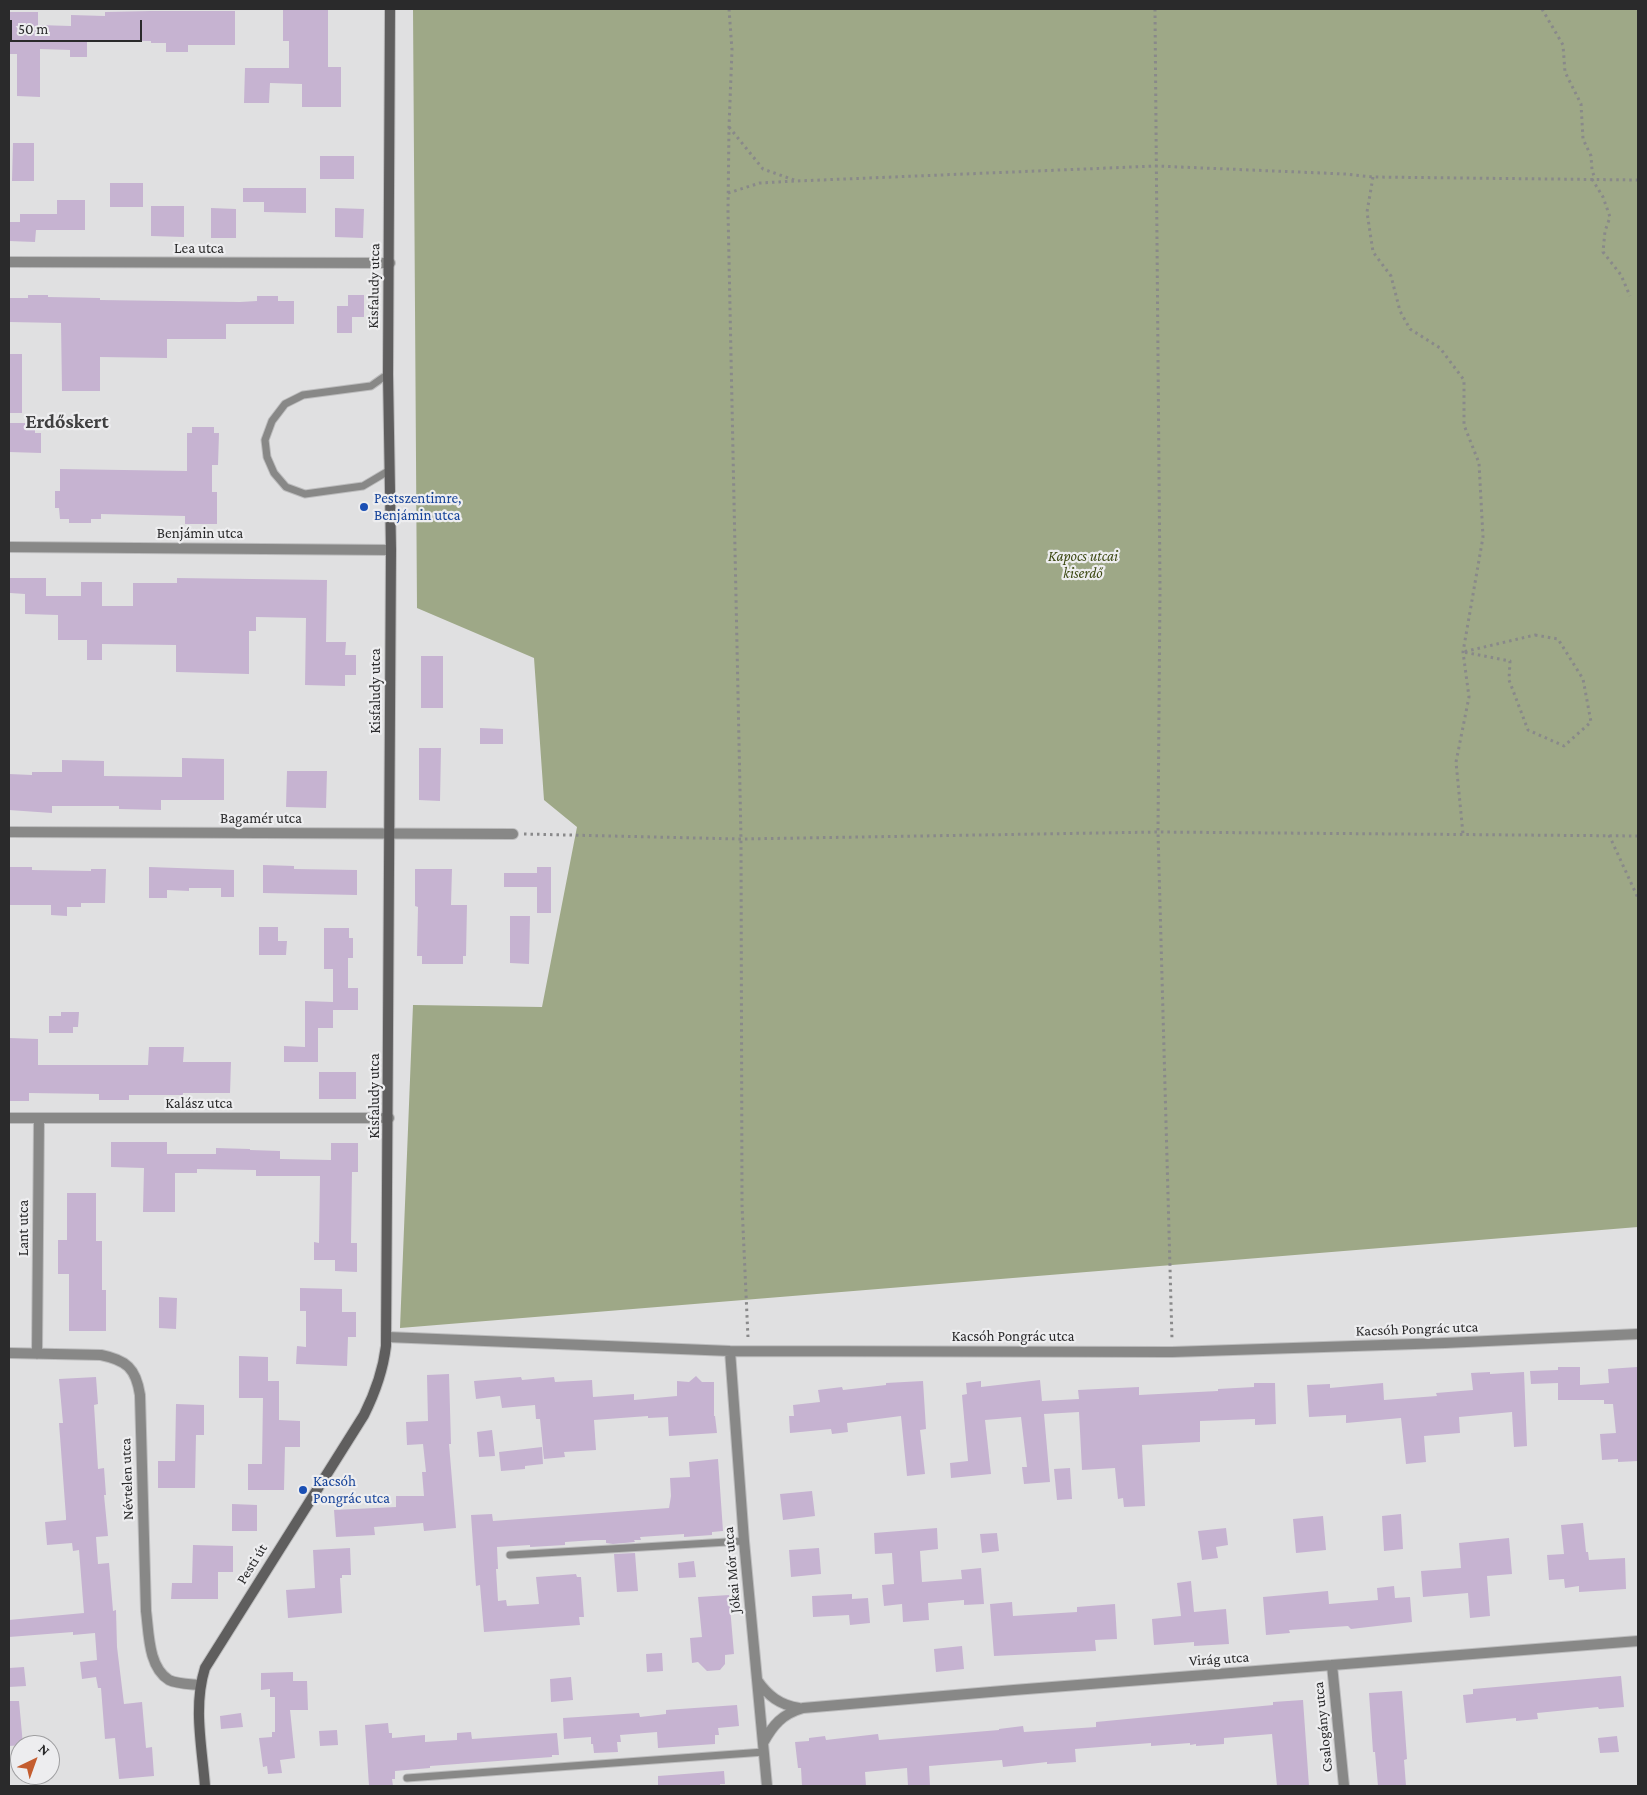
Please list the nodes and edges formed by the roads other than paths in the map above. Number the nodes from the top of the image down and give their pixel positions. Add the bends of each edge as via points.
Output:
1 (390, 9) edge
2 (9, 262) edge
3 (390, 263) junction
4 (388, 374) junction
5 (390, 470) junction
6 (9, 547) edge
7 (391, 550) junction
8 (9, 832) edge
9 (389, 833) junction
10 (513, 834) road end
11 (9, 1118) edge
12 (39, 1118) junction
13 (389, 1118) junction
14 (1638, 1334) edge
15 (387, 1337) junction
16 (730, 1351) junction
17 (9, 1353) edge
18 (37, 1354) junction
19 (382, 1372) joint
20 (744, 1541) junction
21 (510, 1555) dead end
22 (1638, 1641) edge
23 (1332, 1665) junction
24 (757, 1680) junction
25 (200, 1685) junction
26 (803, 1708) junction
27 (763, 1748) junction
28 (407, 1778) dead end
29 (205, 1786) edge
30 (766, 1786) edge
31 (1344, 1786) edge

1 - 3 street, Kisfaludy utca
2 - 3 street, Lea utca
3 - 4 street, Kisfaludy utca
4 - 5 street, Kisfaludy utca
4 - 5 lane via 372,386 302,395 285,404 272,421 264,440 274,473 286,487 305,494 363,486
5 - 7 street, Kisfaludy utca
6 - 7 street, Benjámin utca
7 - 9 street, Kisfaludy utca
8 - 9 street, Bagamér utca
9 - 10 street, Bagamér utca
9 - 13 street, Kisfaludy utca
11 - 12 street, Kalász utca
12 - 13 street, Kalász utca
12 - 18 street, Lant utca
13 - 15 street, Kisfaludy utca
14 - 16 street, Kacsóh Pongrác utca via 1172,1352
15 - 16 street, Kacsóh Pongrác utca
15 - 19 street, Kisfaludy utca
16 - 20 street, Jókai Mór utca
17 - 18 street, Névtelen utca
18 - 25 street, Névtelen utca via 101,1354 128,1366 138,1380 146,1611 155,1666 171,1681
19 - 25 street, Pesti út via 364,1415 205,1668
20 - 21 lane
20 - 24 street, Jókai Mór utca
22 - 23 street, Virág utca
23 - 26 street, Virág utca
23 - 31 street, Csalogány utca
24 - 26 street, Virág utca via 780,1703
24 - 27 street, Jókai Mór utca
25 - 29 street, Pesti út via 198,1710
26 - 27 street, Virág utca via 778,1720 769,1731
27 - 28 lane
27 - 30 street, Jókai Mór utca

